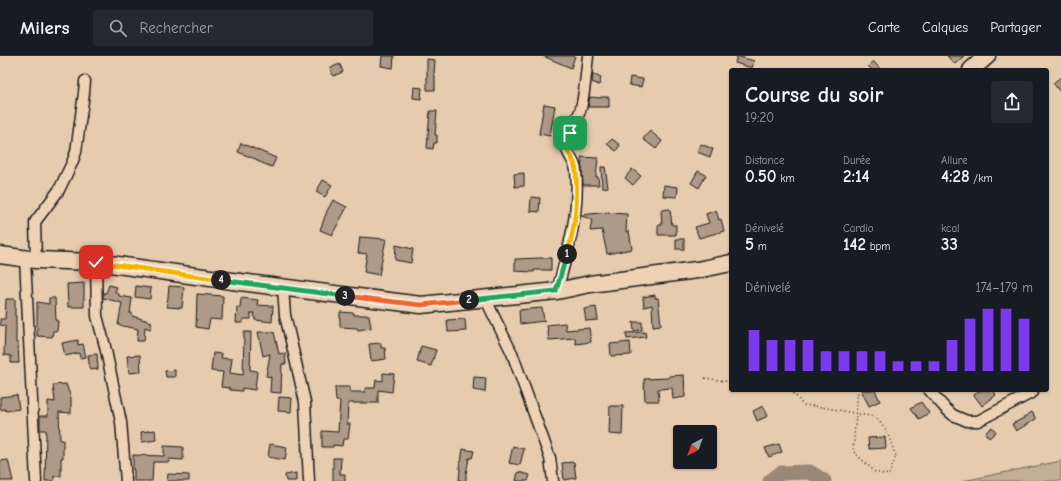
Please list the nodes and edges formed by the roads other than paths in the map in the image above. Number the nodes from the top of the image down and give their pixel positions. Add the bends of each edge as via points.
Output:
1 (588, 56) edge
2 (987, 56) edge
3 (973, 68) edge
4 (85, 81) dead end
5 (0, 255) edge
6 (30, 259) junction
7 (96, 262) junction
8 (729, 263) edge
9 (284, 288) junction
10 (556, 291) junction
11 (485, 298) junction
12 (931, 392) edge
13 (1033, 392) edge
14 (36, 481) edge
15 (126, 481) edge
16 (309, 481) edge
17 (553, 481) edge

1 - 10 street via 581,108 566,143 576,169 576,199 569,246
2 - 3 main road
4 - 6 street via 76,152 59,190 34,222
5 - 6 main road
6 - 7 main road
6 - 14 street
7 - 9 main road
7 - 15 street via 97,316 121,422
8 - 10 main road
9 - 11 main road via 421,305
9 - 16 street via 285,314 305,402
10 - 11 main road
11 - 17 street via 512,353 550,458
12 - 13 street via 953,415 968,421 978,421

